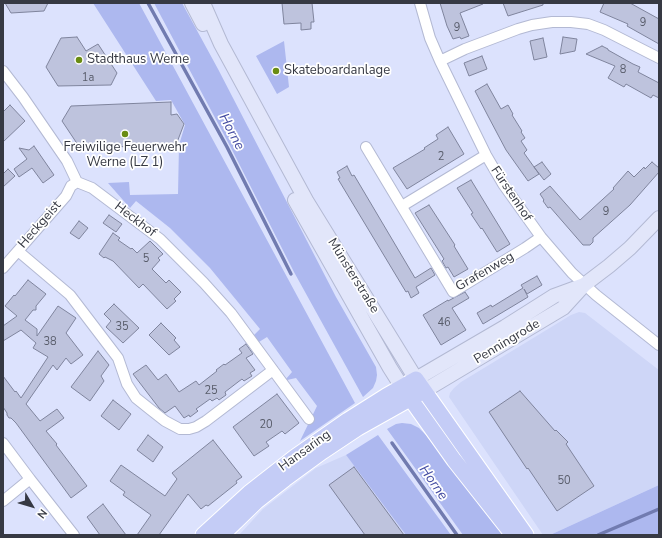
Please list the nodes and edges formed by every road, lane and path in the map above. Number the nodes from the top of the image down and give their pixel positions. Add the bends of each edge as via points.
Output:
1 (192, 3) edge
2 (203, 3) edge
3 (420, 3) edge
4 (659, 58) edge
5 (440, 61) junction
6 (3, 71) edge
7 (366, 147) dead end
8 (486, 155) junction
9 (77, 182) junction
10 (402, 206) junction
11 (659, 218) edge
12 (541, 237) junction
13 (18, 251) junction
14 (3, 268) edge
15 (584, 285) junction
16 (659, 345) edge
17 (273, 370) junction
18 (420, 385) junction
19 (402, 387) junction
20 (411, 399) junction
21 (309, 419) dead end
22 (3, 443) edge
23 (30, 479) junction
24 (3, 500) edge
25 (74, 535) edge
26 (203, 535) edge
27 (222, 535) edge
28 (513, 535) edge
29 (526, 535) edge

1 - 19 main road, Münsterstraße via 296,202
2 - 18 main road, Münsterstraße via 221,44 307,202
3 - 5 street, Fürstenhof
4 - 5 street via 588,24 552,22 532,24
5 - 8 street, Fürstenhof
6 - 9 street via 68,161
7 - 10 street, Grafenweg
8 - 10 street
8 - 12 street, Fürstenhof via 503,184
9 - 13 street, Heckgeist
9 - 17 street, Heckhof via 92,188 160,239 231,313
10 - 12 street, Grafenweg via 453,292
11 - 15 main road, Penningrode via 630,248
12 - 15 street, Fürstenhof
13 - 14 street, Heckgeist
13 - 17 street via 70,295 118,358 127,384 136,398 165,421 180,429 196,427 206,421
15 - 16 street, Fürstenhof
15 - 18 main road, Penningrode via 563,308
17 - 21 street, Heckhof
18 - 19 main road, Hansaring
18 - 20 main road, Hansaring
18 - 29 main road, Münsterstraße
19 - 20 main road, Münsterstraße
19 - 26 main road, Hansaring via 295,457
20 - 27 main road, Hansaring via 358,428 322,452 257,501
20 - 28 main road, Münsterstraße via 454,460
22 - 23 street
23 - 24 street
23 - 25 street

